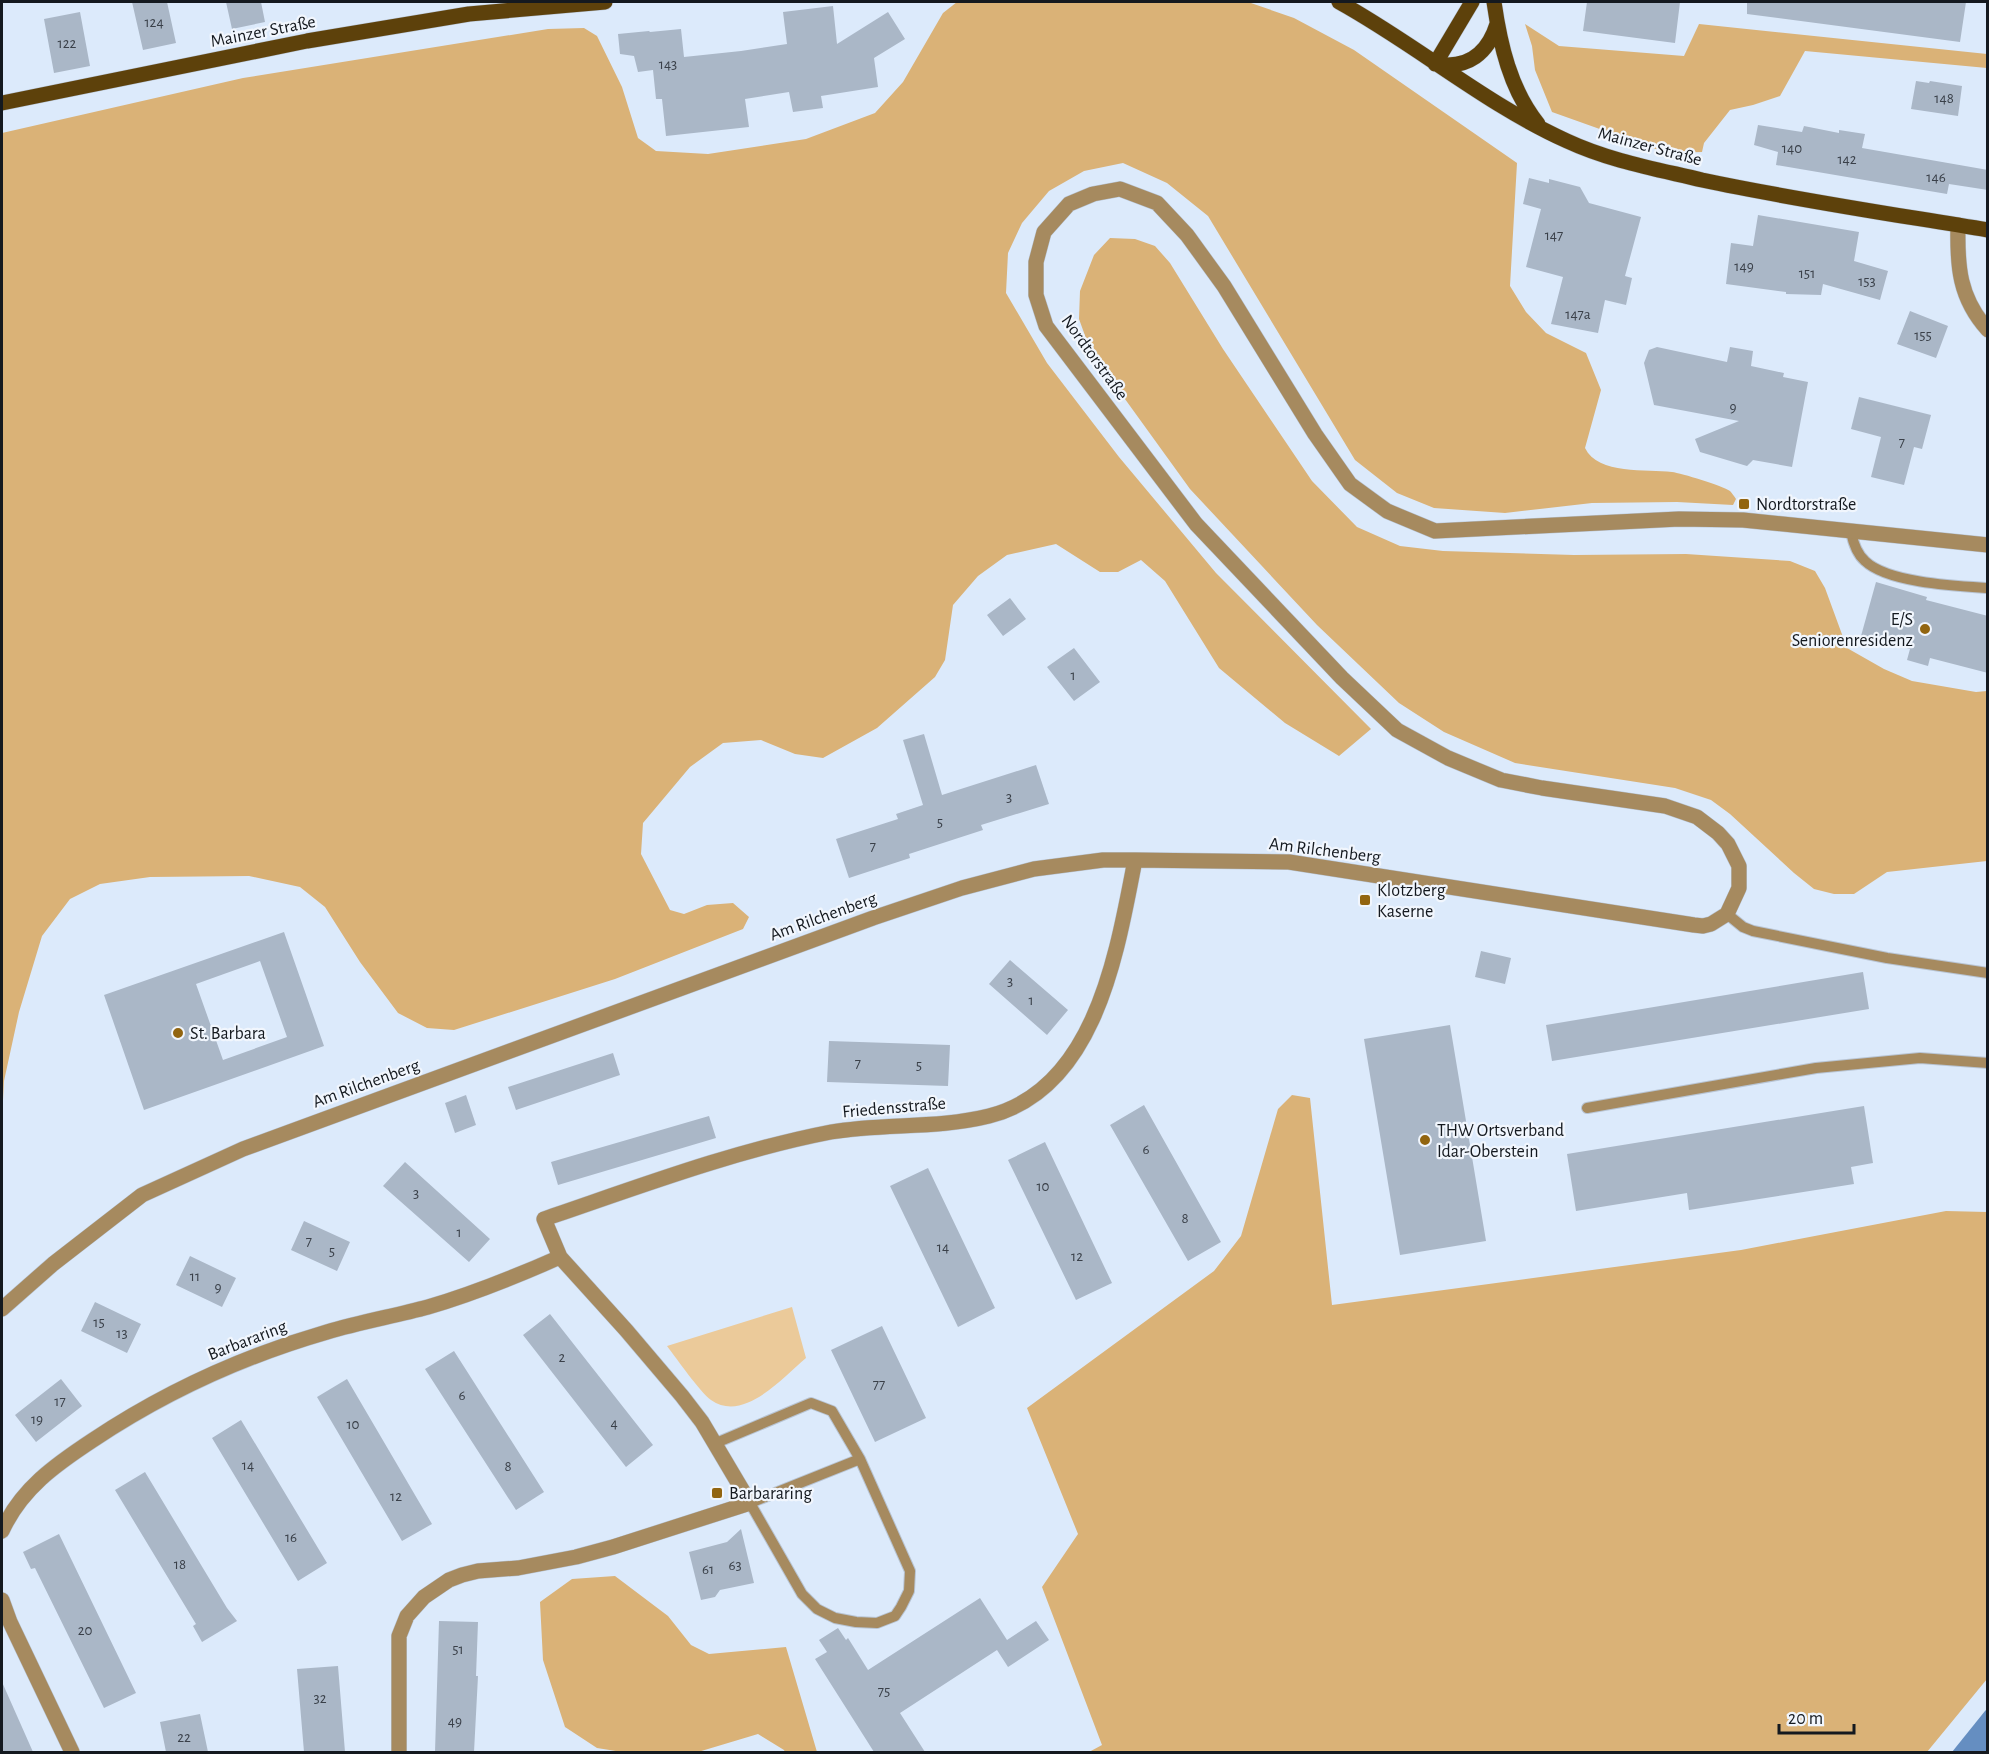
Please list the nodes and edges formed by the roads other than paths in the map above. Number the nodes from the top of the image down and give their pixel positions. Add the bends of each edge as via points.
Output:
1 (605, 2) edge
2 (1339, 2) edge
3 (1472, 2) edge
4 (1494, 2) edge
5 (1497, 24) junction
6 (1435, 64) junction
7 (2, 103) edge
8 (1542, 128) junction
9 (1958, 225) junction
10 (1988, 230) edge
11 (1988, 330) edge
12 (1851, 532) junction
13 (1988, 545) edge
14 (1988, 588) edge
15 (1135, 860) junction
16 (1727, 914) junction
17 (1988, 973) edge
18 (1988, 1063) edge
19 (1587, 1108) dead end
20 (560, 1257) junction
21 (2, 1309) edge
22 (716, 1443) junction
23 (860, 1459) junction
24 (750, 1503) junction
25 (4, 1525) edge
26 (2, 1600) edge
27 (72, 1752) edge
28 (399, 1752) edge

1 - 7 main road, Mainzer Straße via 469,14 330,37
2 - 6 main road, Mainzer Straße
3 - 6 main road
4 - 5 main road
5 - 6 main road via 1493,37 1473,59 1449,66
5 - 8 main road via 1520,96
6 - 8 main road, Mainzer Straße
8 - 9 main road, Mainzer Straße via 1626,163 1734,187
9 - 10 main road, Mainzer Straße
9 - 11 street via 1960,279 1967,299
12 - 13 street, Nordtorstraße
12 - 14 lane via 1865,561 1899,577
12 - 16 street, Nordtorstraße via 1743,520 1679,519 1435,531 1387,511 1350,484 1224,286 1187,235 1157,203 1120,189 1093,194 1069,204 1044,232 1036,262 1036,295 1046,326 1196,524 1342,678 1397,730 1448,758 1502,780 1644,802 1697,817 1728,844 1739,866 1739,888
15 - 16 street, Am Rilchenberg via 1288,862 1703,926
15 - 20 street, Friedensstraße via 1115,953 1088,1027 1063,1070 1029,1099 990,1116 938,1124 866,1127 799,1139 544,1219
15 - 21 street, Am Rilchenberg via 1034,869 962,888 243,1149 142,1195
16 - 17 lane via 1753,931 1887,958
18 - 19 lane via 1920,1058 1816,1068
20 - 22 street via 682,1396
20 - 25 street, Barbararing via 431,1306 270,1351 173,1392 77,1450 19,1501
22 - 23 lane via 811,1403 832,1411
22 - 24 street
23 - 24 lane
23 - 24 lane via 910,1571 909,1591 901,1607 894,1616 877,1623 835,1618 817,1609 802,1594
24 - 28 street via 576,1557 462,1575 424,1597 407,1616 399,1636
26 - 27 street

